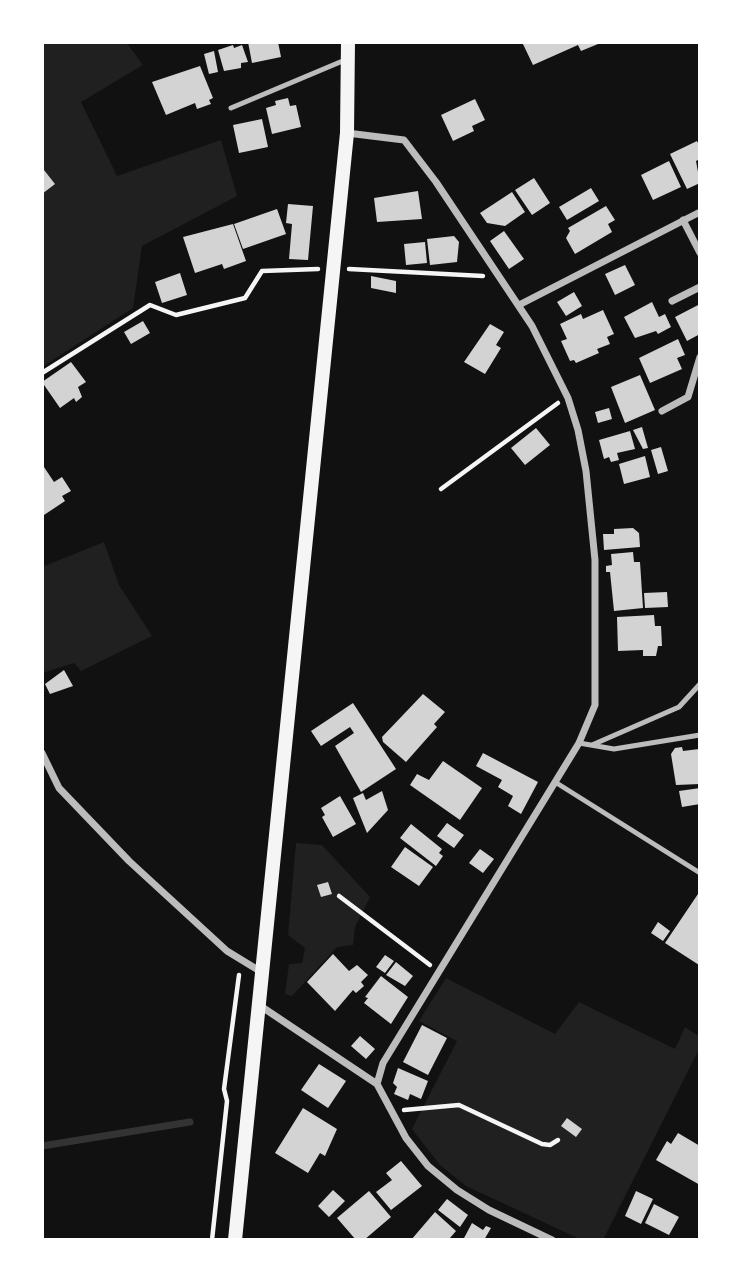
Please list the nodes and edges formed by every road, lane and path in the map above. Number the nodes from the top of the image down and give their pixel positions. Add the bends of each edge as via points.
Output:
1 (348, 42) edge
2 (348, 59) junction
3 (231, 108) dead end
4 (347, 133) junction
5 (700, 212) edge
6 (683, 220) junction
7 (700, 253) edge
8 (349, 269) dead end
9 (333, 270) junction
10 (498, 272) junction
11 (700, 287) edge
12 (672, 301) dead end
13 (519, 305) junction
14 (700, 357) edge
15 (42, 373) edge
16 (568, 398) junction
17 (662, 411) dead end
18 (441, 489) dead end
19 (700, 684) edge
20 (700, 735) edge
21 (579, 743) junction
22 (592, 745) junction
23 (42, 753) edge
24 (555, 782) junction
25 (700, 873) edge
26 (339, 895) dead end
27 (241, 960) junction
28 (437, 970) junction
29 (263, 973) junction
30 (259, 1005) junction
31 (377, 1084) junction
32 (389, 1111) junction
33 (558, 1140) dead end
34 (212, 1240) edge
35 (235, 1240) edge
36 (552, 1240) edge

1 - 2 main road
2 - 3 lane
2 - 4 main road
4 - 9 main road
4 - 10 street via 404,140
5 - 6 street
6 - 7 street
6 - 13 street
8 - 10 path via 485,276
9 - 15 path via 262,271 245,298 176,315 150,305
9 - 29 main road
10 - 13 street
11 - 12 street
13 - 16 street
14 - 17 street via 688,397
16 - 18 path
16 - 21 street via 586,471 595,560 595,705
19 - 22 lane via 680,707
20 - 22 lane via 614,749
21 - 22 lane
21 - 24 street
23 - 27 street via 60,788 110,841
24 - 25 lane
24 - 28 street
26 - 28 path
27 - 29 street
27 - 34 path via 224,1089 227,1101
28 - 31 street via 383,1063
29 - 30 main road
30 - 31 street
30 - 35 main road
31 - 32 street
32 - 33 path via 459,1105 542,1144
32 - 36 street via 428,1166 457,1190

